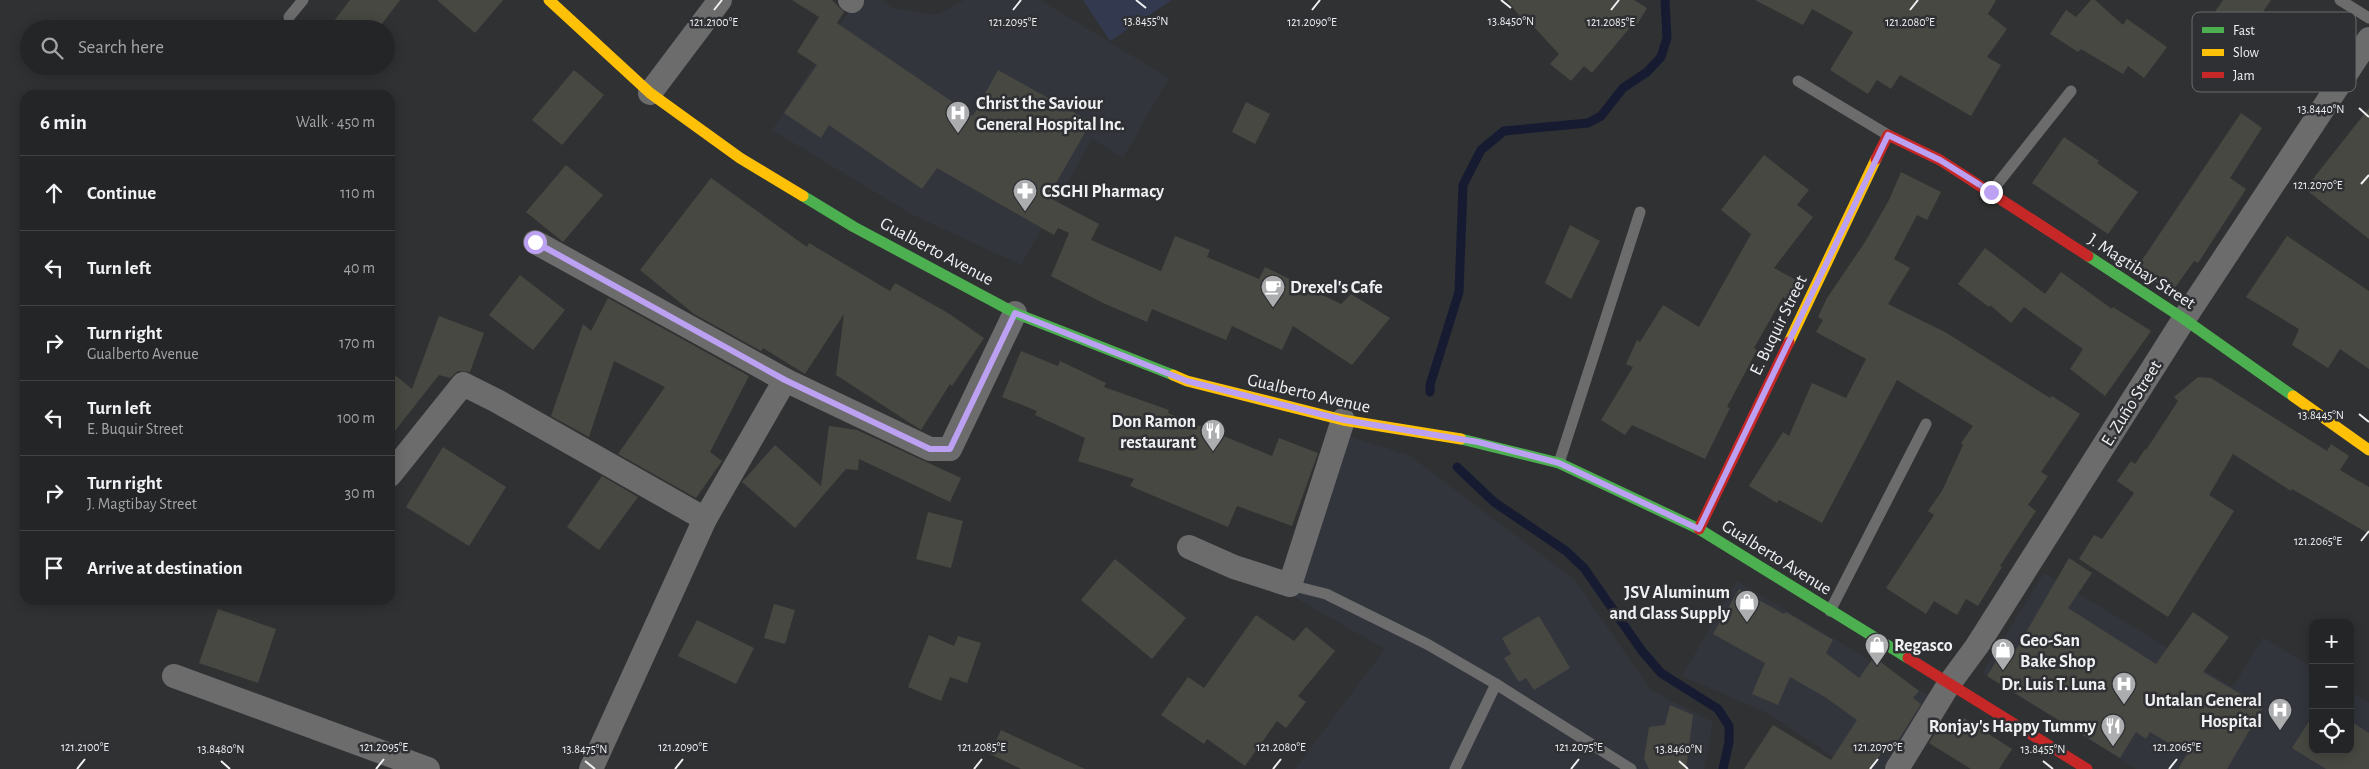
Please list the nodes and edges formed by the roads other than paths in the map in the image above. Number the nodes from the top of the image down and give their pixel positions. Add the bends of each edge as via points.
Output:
1 (303, 0) edge
2 (549, 0) edge
3 (720, 0) edge
4 (2340, 0) edge
5 (289, 17) dead end
6 (2369, 18) edge
7 (2369, 39) edge
8 (2356, 59) edge
9 (1798, 81) dead end
10 (2071, 91) dead end
11 (2334, 92) edge
12 (650, 93) junction
13 (1888, 135) junction
14 (1991, 192) junction
15 (1640, 212) dead end
16 (535, 242) dead end
17 (1015, 313) junction
18 (2184, 319) junction
19 (785, 380) junction
20 (1344, 420) junction
21 (1926, 424) dead end
22 (2369, 450) edge
23 (1559, 463) junction
24 (395, 469) edge
25 (705, 519) junction
26 (1699, 529) junction
27 (1189, 547) dead end
28 (1290, 585) junction
29 (1830, 611) junction
30 (174, 676) dead end
31 (1496, 684) junction
32 (1949, 684) junction
33 (428, 769) edge
34 (591, 769) edge
35 (1455, 769) edge
36 (1631, 769) edge
37 (1897, 769) edge
38 (2087, 769) edge

1 - 5 lane
2 - 12 main road, Gualberto Avenue
3 - 12 street
4 - 6 lane
7 - 8 street, E. Zuño Street
9 - 13 lane
10 - 14 lane
11 - 18 street, E. Zuño Street
12 - 17 main road, Gualberto Avenue via 740,158 802,196
13 - 14 main road, J. Magtibay Street via 1940,160
13 - 26 main road, E. Buquir Street
14 - 18 main road, J. Magtibay Street
15 - 23 lane
16 - 19 street
17 - 19 street via 950,449 930,449
17 - 20 main road, Gualberto Avenue via 1187,381
18 - 22 main road, J. Magtibay Street
18 - 32 street, E. Zuño Street via 1978,646
19 - 25 street
20 - 23 main road, Gualberto Avenue via 1478,442
20 - 28 street
21 - 29 lane
23 - 26 main road, Gualberto Avenue
24 - 25 street via 463,384
25 - 34 street
26 - 29 main road, Gualberto Avenue
27 - 28 street via 1234,567
28 - 31 lane via 1326,594 1427,644
29 - 32 main road, Gualberto Avenue
30 - 33 street
31 - 35 lane
31 - 36 lane
32 - 37 street, E. Zuño Street
32 - 38 main road, Gualberto Avenue

